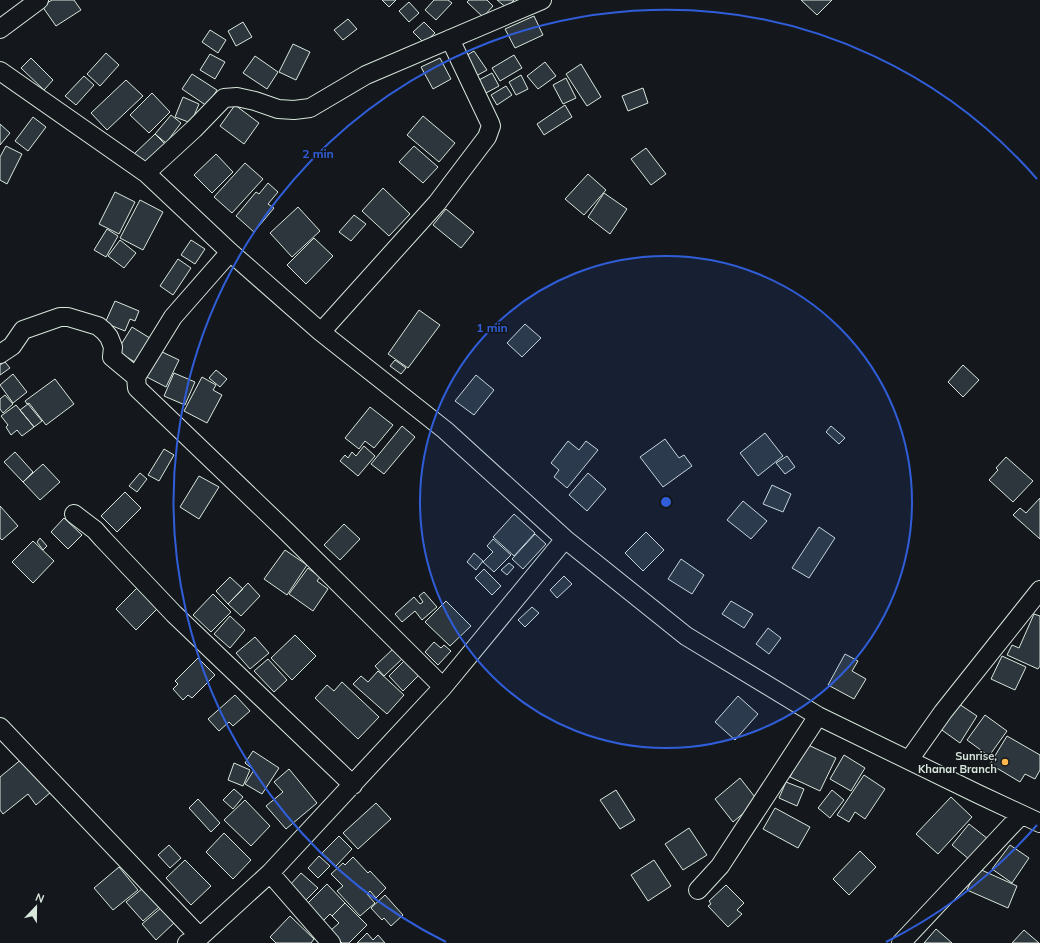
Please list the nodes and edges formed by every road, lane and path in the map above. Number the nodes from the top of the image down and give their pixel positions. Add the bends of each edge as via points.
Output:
1 (39, 0) edge
2 (542, 0) edge
3 (0, 29) edge
4 (450, 39) junction
5 (0, 70) edge
6 (146, 173) junction
7 (230, 252) junction
8 (321, 332) junction
9 (0, 354) edge
10 (136, 377) junction
11 (74, 514) dead end
12 (565, 539) junction
13 (1040, 590) edge
14 (443, 687) junction
15 (818, 716) junction
16 (0, 727) edge
17 (909, 760) junction
18 (352, 785) junction
19 (1021, 815) junction
20 (1040, 823) edge
21 (270, 873) junction
22 (698, 890) dead end
23 (193, 940) edge
24 (331, 943) edge
25 (901, 943) edge

1 - 3 street
2 - 4 street
4 - 6 street via 366,75 310,108 278,109 236,97 224,98
4 - 8 street via 490,123 489,131 437,203
5 - 6 street
6 - 7 street
7 - 8 street
7 - 10 street via 173,317
8 - 12 street via 445,430
9 - 10 street via 12,346 23,330 60,317 68,317 98,326 104,331 113,347 112,357
10 - 14 street via 137,388
11 - 18 street via 95,530 174,614
12 - 14 street
12 - 15 street via 686,636
13 - 17 street via 943,712
14 - 18 street
15 - 17 street
15 - 22 street via 720,866
16 - 23 street
17 - 19 street
18 - 21 street
19 - 20 street
19 - 25 street
21 - 23 street
21 - 24 street

